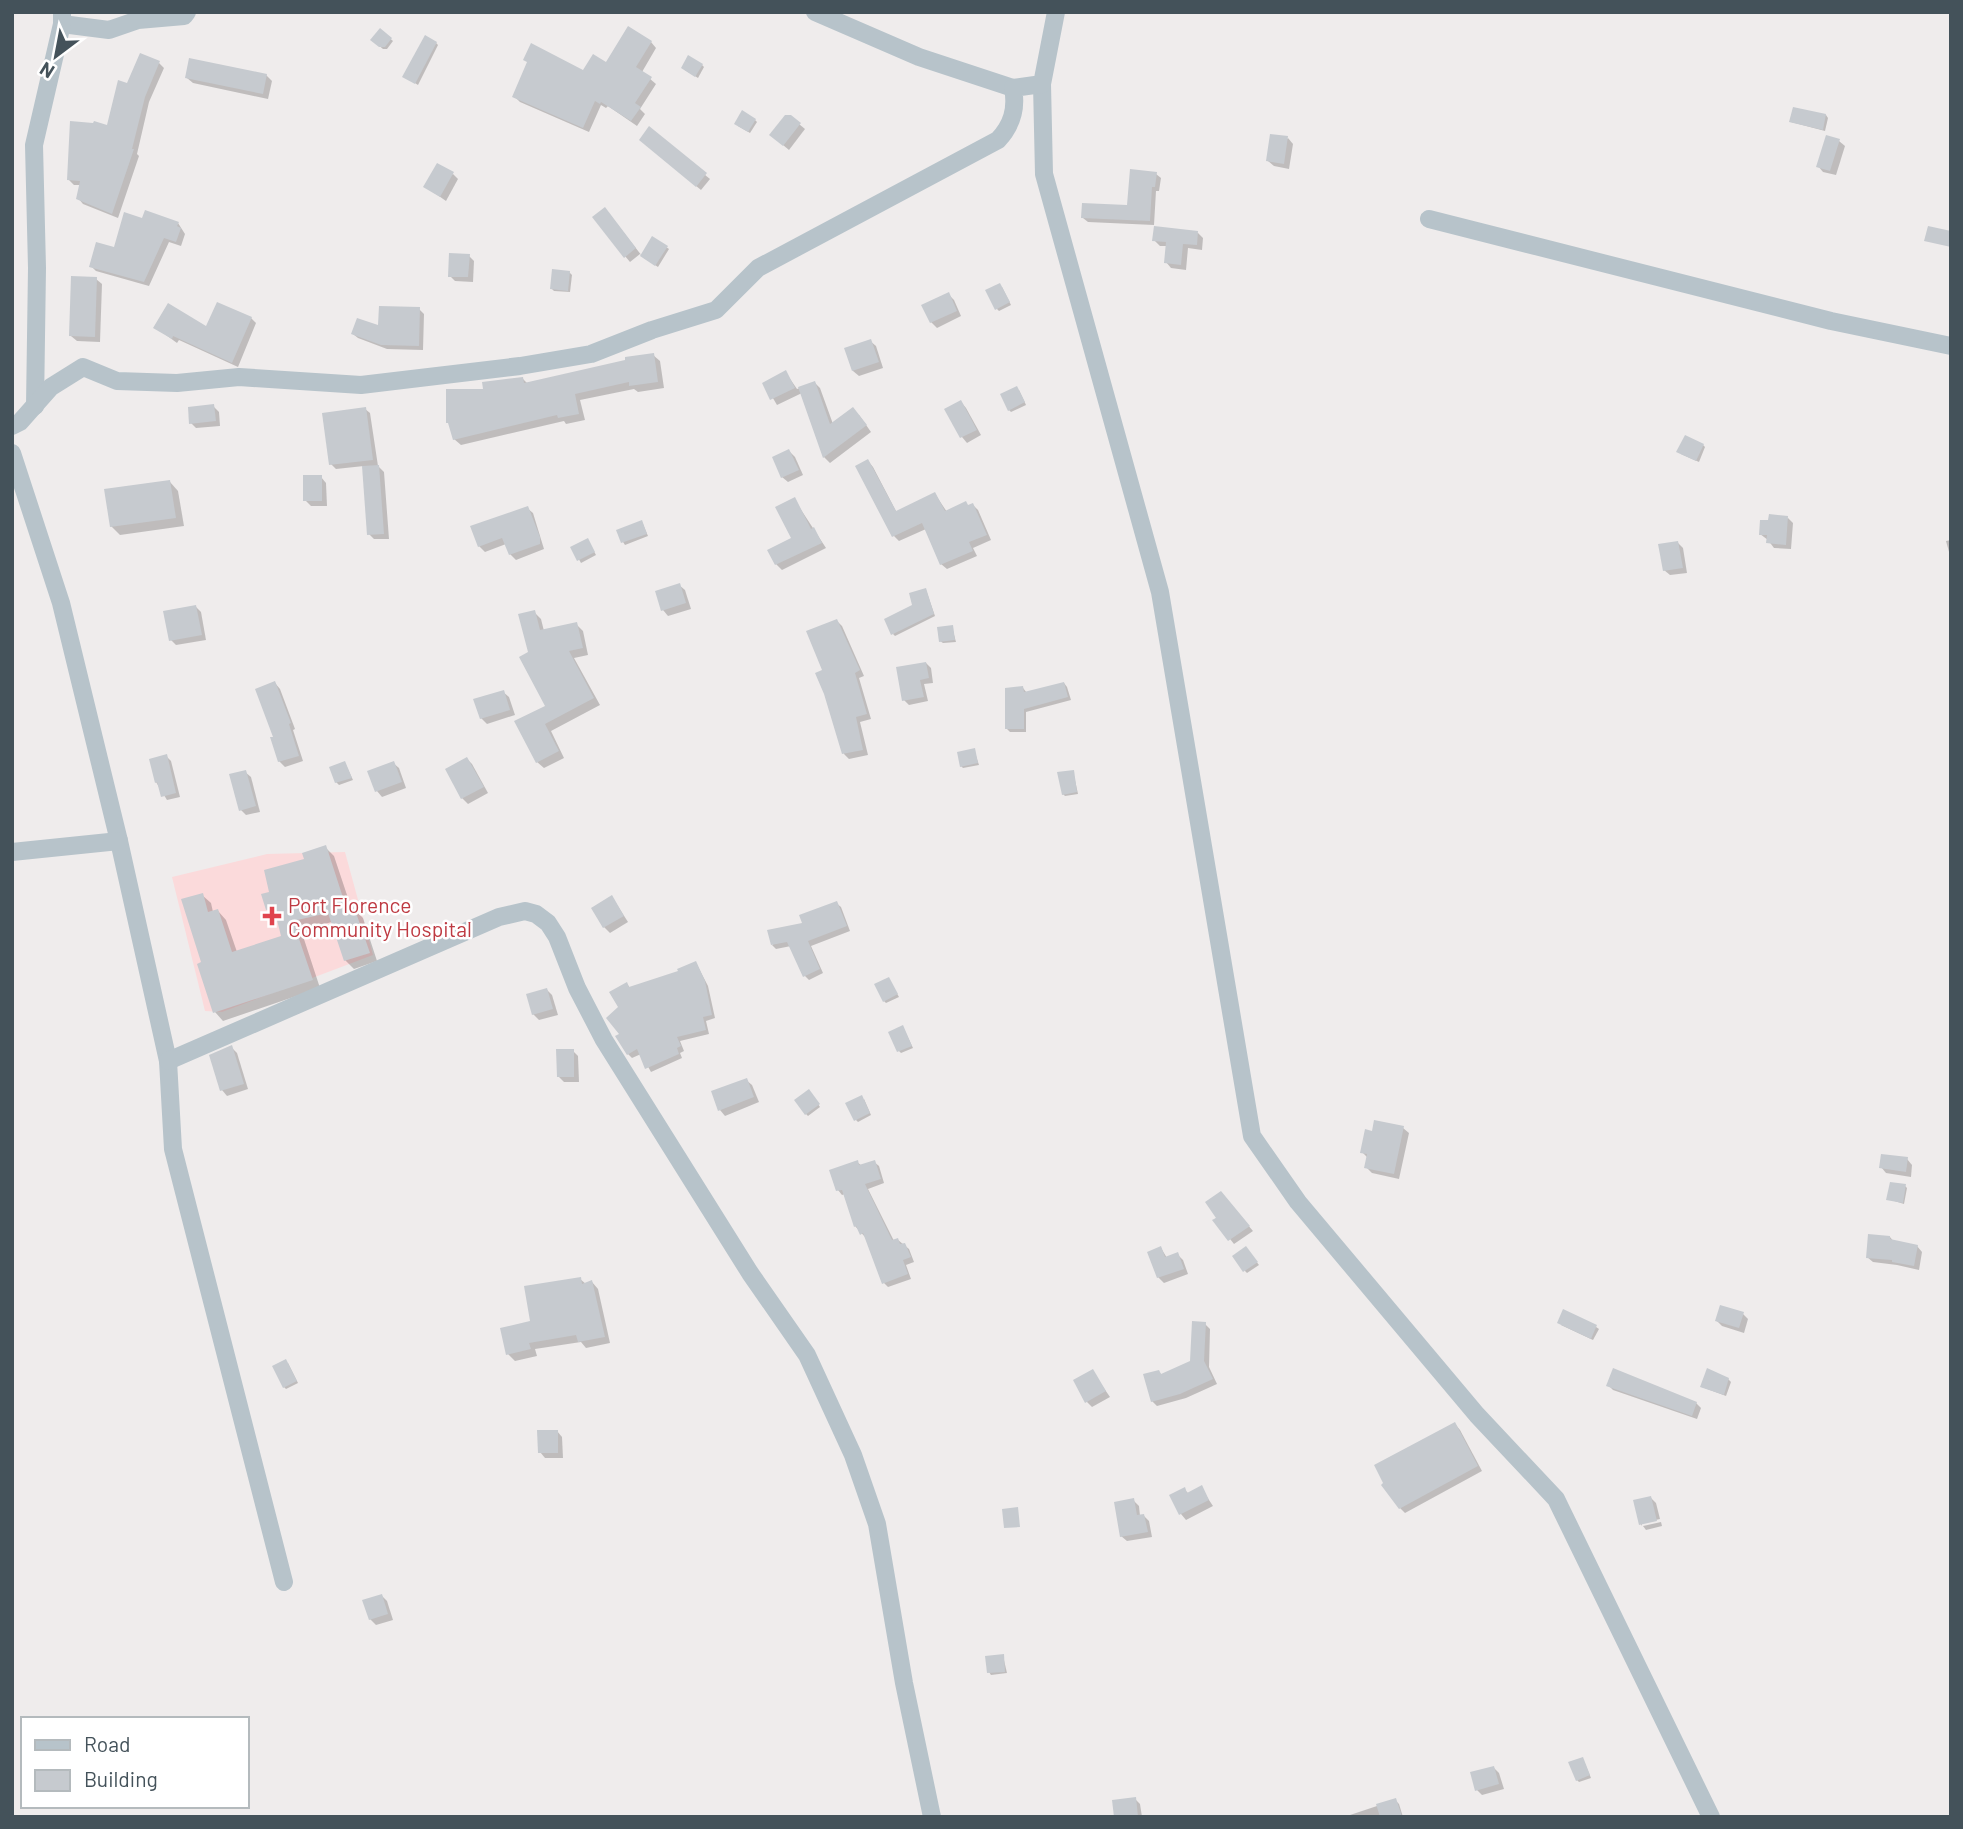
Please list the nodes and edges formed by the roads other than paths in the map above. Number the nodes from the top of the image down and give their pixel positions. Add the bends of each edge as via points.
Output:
1 (187, 12) edge
2 (816, 12) edge
3 (1056, 12) edge
4 (62, 18) edge
5 (1042, 83) junction
6 (1013, 88) junction
7 (1429, 219) dead end
8 (1951, 346) edge
9 (35, 406) junction
10 (12, 426) edge
11 (12, 453) edge
12 (119, 841) junction
13 (12, 852) edge
14 (168, 1061) junction
15 (284, 1582) dead end
16 (932, 1817) edge
17 (1711, 1817) edge

1 - 4 street via 109,30
2 - 6 street via 919,57
3 - 5 street
4 - 9 street via 34,145
5 - 6 street
5 - 17 street via 1044,174 1160,592 1252,1136 1298,1202 1477,1415 1556,1499
6 - 9 street via 1013,118 998,140 758,268 716,310 591,354 360,385 239,377 177,383 117,381 83,367 51,387
7 - 8 street via 1830,321
9 - 10 street
11 - 12 street via 61,603
12 - 13 street
12 - 14 street
14 - 15 street via 173,1149
14 - 16 street via 499,917 525,911 548,923 604,1040 807,1355 853,1455 877,1524

